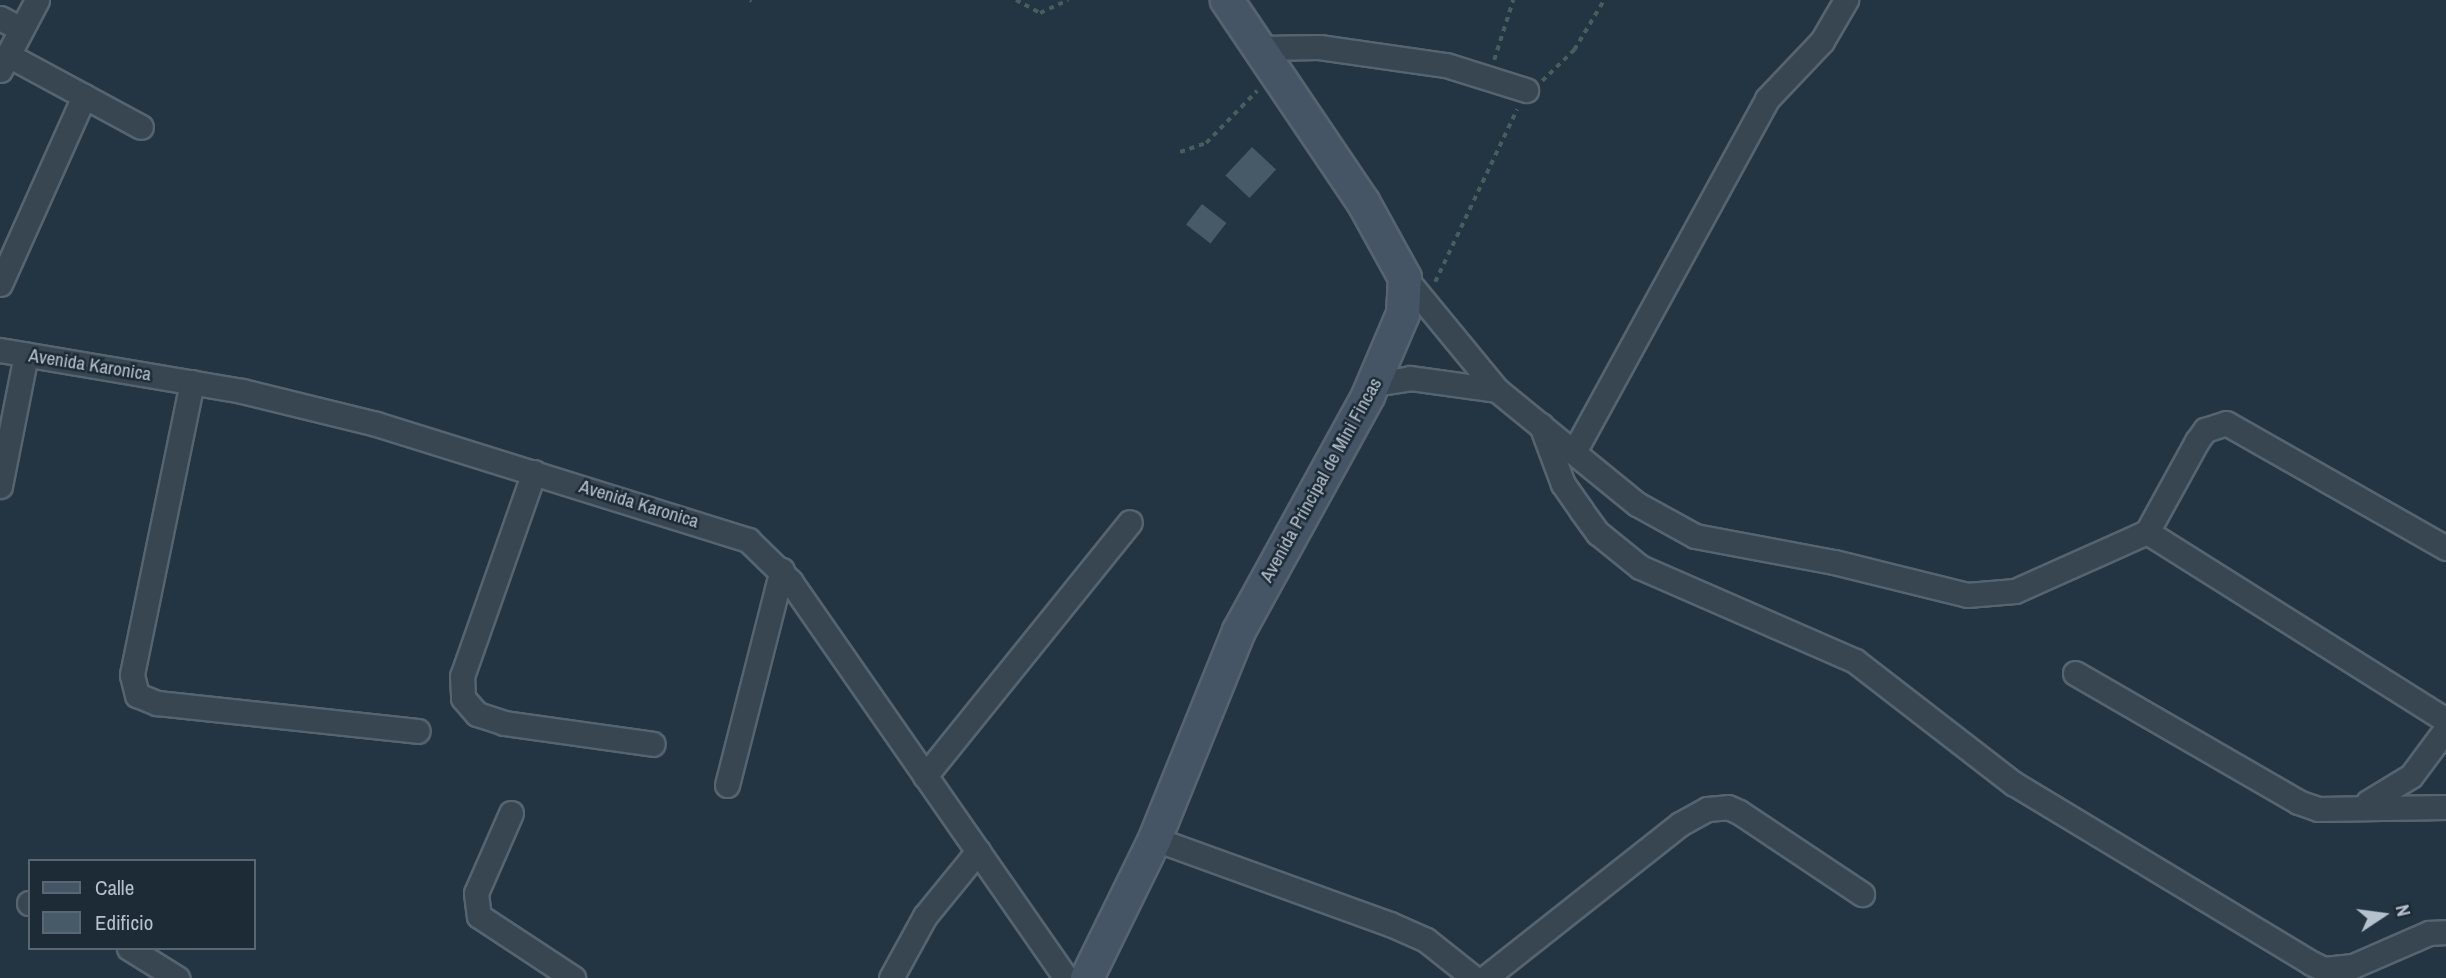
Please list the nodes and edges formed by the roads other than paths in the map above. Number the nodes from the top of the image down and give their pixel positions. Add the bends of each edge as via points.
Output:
1 (37, 0) edge
2 (1227, 0) edge
3 (1846, 0) edge
4 (0, 18) edge
5 (21, 29) junction
6 (1267, 60) junction
7 (4, 63) edge
8 (1526, 90) dead end
9 (84, 96) junction
10 (141, 127) dead end
11 (1405, 278) junction
12 (0, 284) edge
13 (0, 350) edge
14 (26, 355) junction
15 (192, 382) junction
16 (1374, 384) junction
17 (1497, 390) junction
18 (1541, 425) junction
19 (1574, 452) junction
20 (534, 472) junction
21 (0, 486) edge
22 (1130, 522) dead end
23 (2147, 532) junction
24 (2446, 548) edge
25 (782, 570) junction
26 (2075, 673) dead end
27 (2446, 720) edge
28 (2446, 729) edge
29 (418, 731) dead end
30 (653, 744) dead end
31 (925, 776) junction
32 (727, 785) dead end
33 (2357, 806) junction
34 (2446, 807) edge
35 (511, 813) dead end
36 (1155, 839) junction
37 (978, 851) junction
38 (1862, 894) dead end
39 (2446, 932) edge
40 (132, 950) edge
41 (177, 978) edge
42 (573, 978) edge
43 (891, 978) edge
44 (1066, 978) edge
45 (1087, 978) edge
46 (1474, 978) edge
47 (1485, 978) edge

1 - 5 street
2 - 6 street
3 - 19 street via 1822,41 1767,99
4 - 5 street
5 - 7 street
6 - 8 street via 1319,47 1446,65
6 - 11 street via 1363,202
7 - 9 street
9 - 10 street
9 - 12 street
11 - 16 street, Avenida Principal de Mini Fincas via 1396,339
11 - 17 street
13 - 14 street, Avenida Karonica
14 - 15 street, Avenida Karonica
14 - 21 street
15 - 20 street, Avenida Karonica via 376,424
15 - 29 street via 132,676 137,695 158,703
16 - 17 street via 1410,378
16 - 36 street, Avenida Principal de Mini Fincas via 1240,631
17 - 18 street
18 - 19 street
18 - 39 street via 1563,484 1580,510 1598,533 1640,566 1855,661 2013,783 2311,963 2324,969 2353,966 2429,933
19 - 23 street via 1663,523 1695,536 1835,562 1967,595 1996,595 2045,581
20 - 25 street, Avenida Karonica via 729,532 763,550
20 - 30 street via 462,676 463,698 477,714 504,723
22 - 31 street
23 - 24 street via 2205,430 2226,424
23 - 27 street
25 - 31 street, Avenida Karonica
25 - 32 street
26 - 33 street via 2298,802 2318,808
28 - 33 street via 2411,776
31 - 37 street, Avenida Karonica
33 - 34 street
35 - 42 street via 476,893 479,916
36 - 45 street, Avenida Principal de Mini Fincas
36 - 46 street via 1390,924 1426,940
37 - 43 street via 925,916
37 - 44 street, Avenida Karonica
38 - 47 street via 1739,812 1707,808
40 - 41 street

